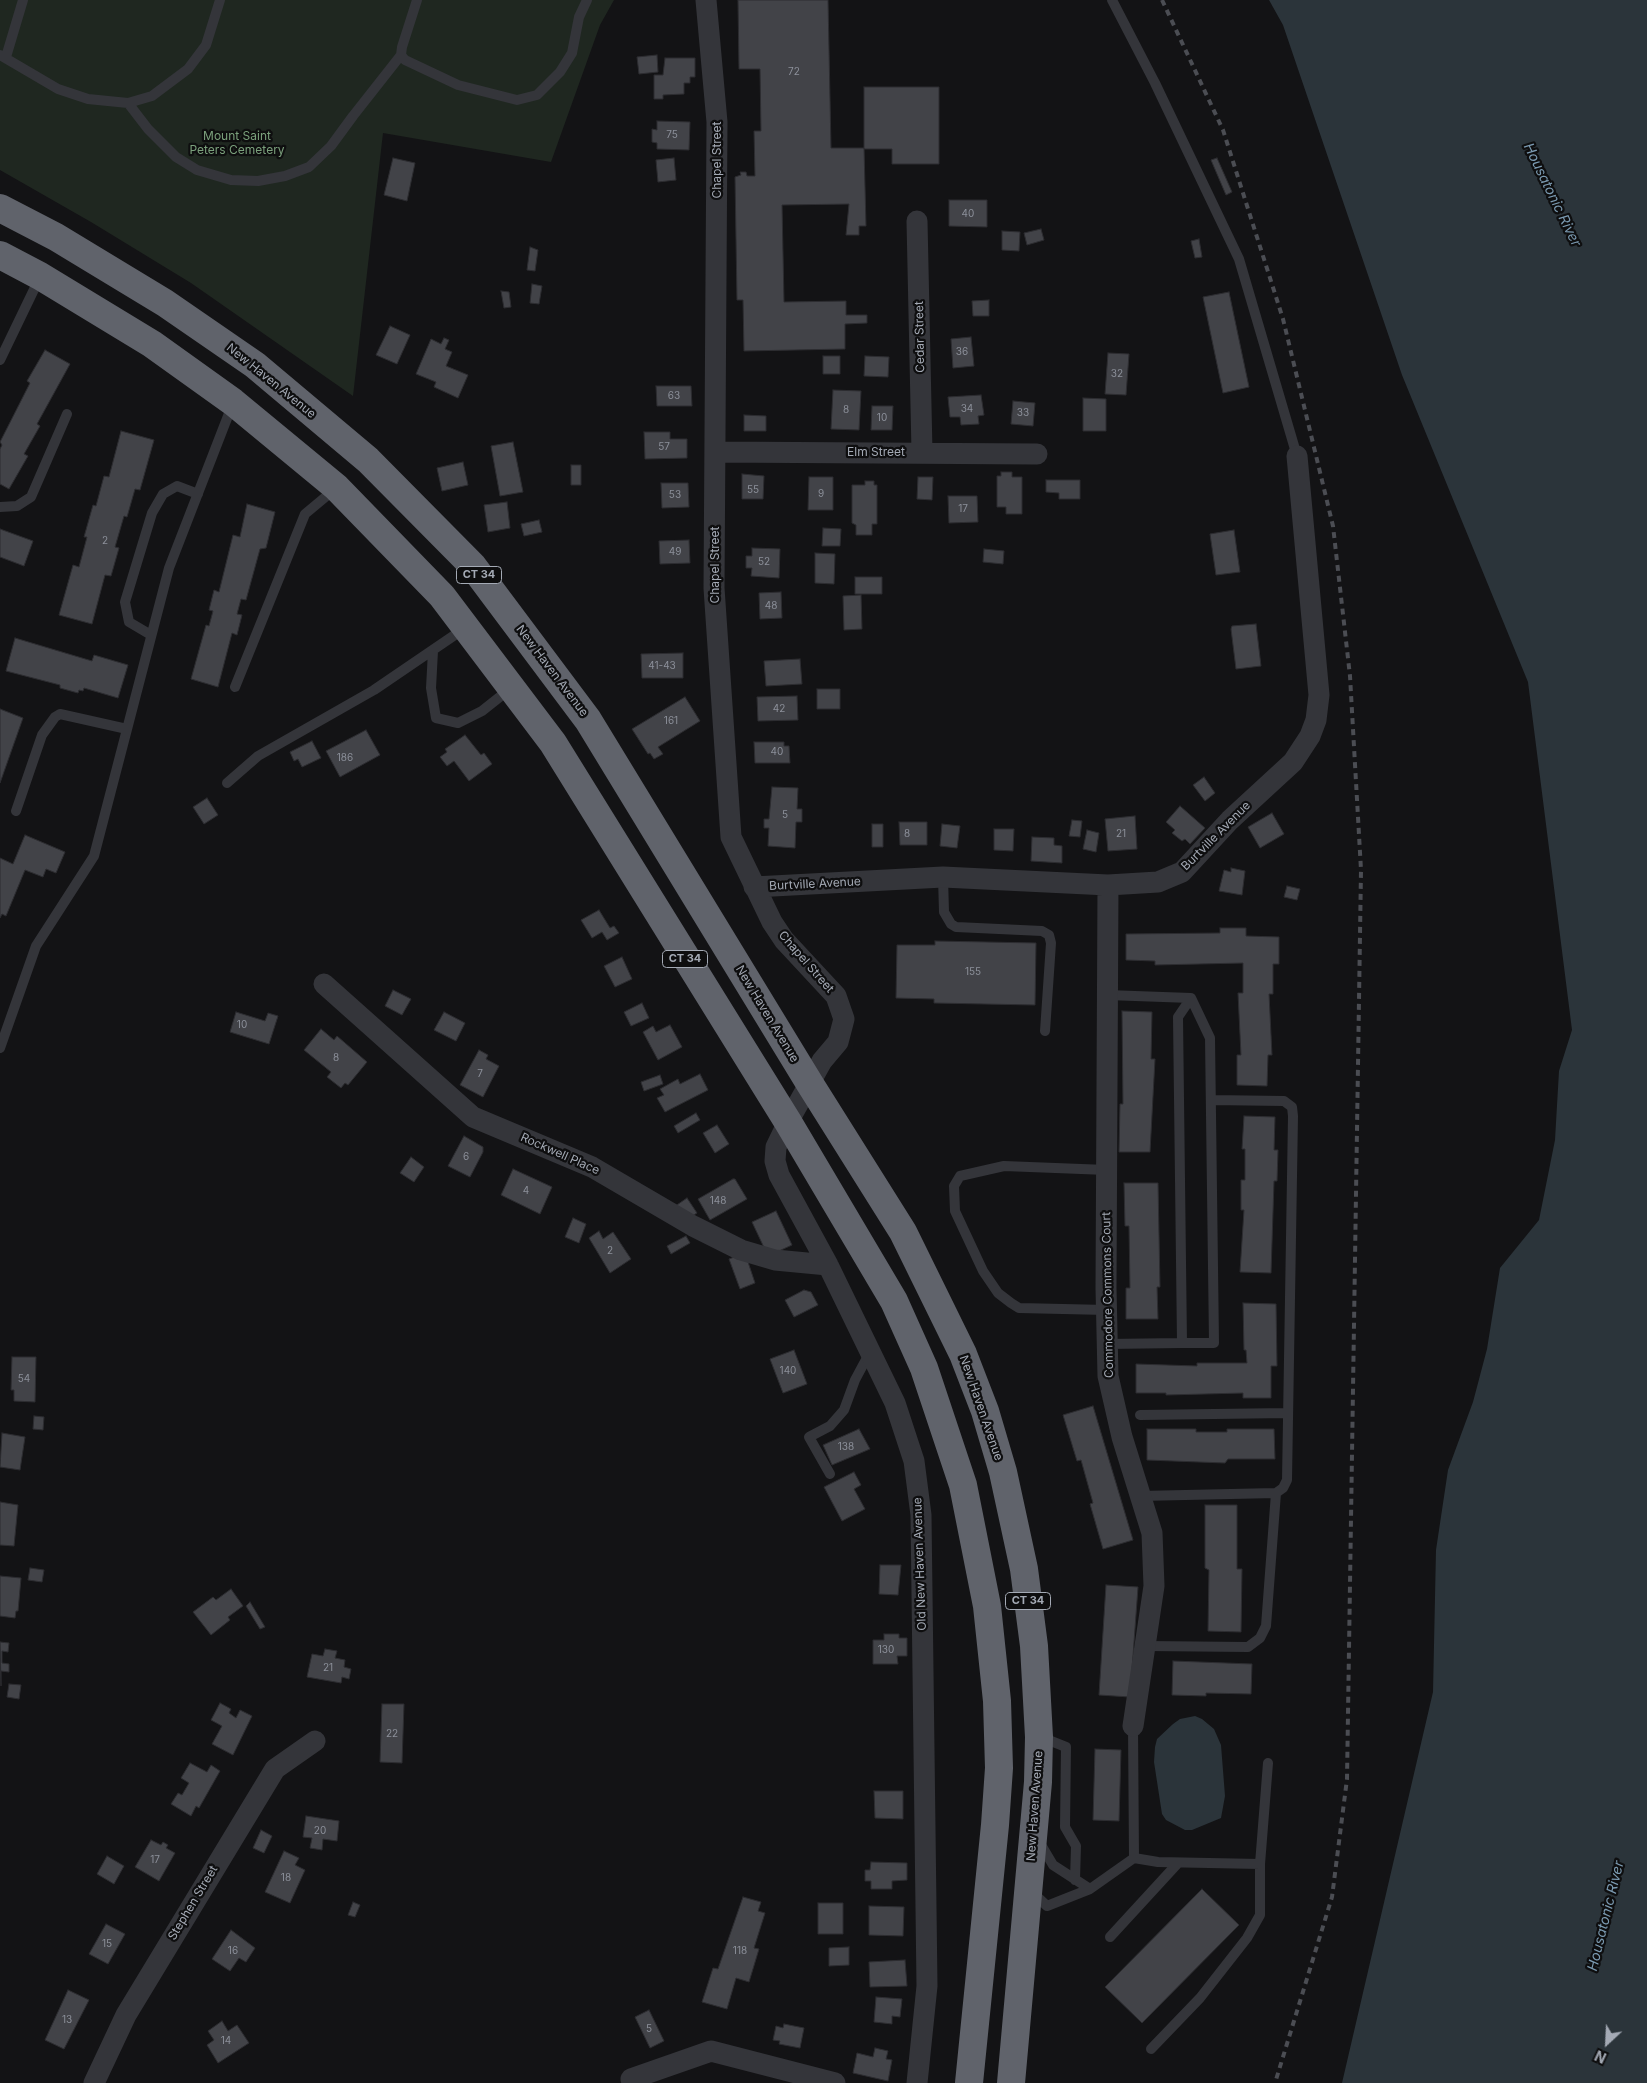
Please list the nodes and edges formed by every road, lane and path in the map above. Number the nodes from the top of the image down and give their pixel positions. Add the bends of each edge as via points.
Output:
1 (24, 0) edge
2 (220, 0) edge
3 (417, 0) edge
4 (587, 0) edge
5 (706, 0) edge
6 (1112, 0) edge
7 (401, 55) junction
8 (3, 56) edge
9 (128, 103) junction
10 (0, 208) edge
11 (917, 221) dead end
12 (0, 255) edge
13 (40, 276) junction
14 (0, 360) edge
15 (233, 402) junction
16 (67, 414) dead end
17 (715, 452) junction
18 (922, 452) junction
19 (1036, 454) dead end
20 (1297, 456) joint
21 (336, 488) junction
22 (198, 494) junction
23 (0, 507) edge
24 (466, 628) junction
25 (151, 635) junction
26 (433, 651) junction
27 (235, 687) dead end
28 (511, 688) junction
29 (127, 729) junction
30 (227, 783) dead end
31 (16, 811) dead end
32 (942, 876) junction
33 (1108, 885) junction
34 (754, 887) junction
35 (324, 984) dead end
36 (1107, 995) junction
37 (1191, 998) junction
38 (1045, 1031) dead end
39 (0, 1048) edge
40 (810, 1084) junction
41 (1211, 1100) junction
42 (788, 1122) junction
43 (1107, 1170) junction
44 (828, 1265) junction
45 (1107, 1310) junction
46 (1182, 1343) junction
47 (1107, 1344) junction
48 (870, 1352) junction
49 (1288, 1413) junction
50 (1140, 1415) dead end
51 (830, 1474) dead end
52 (1276, 1493) junction
53 (1140, 1496) junction
54 (1146, 1646) junction
55 (1133, 1726) joint
56 (1040, 1737) junction
57 (315, 1741) dead end
58 (1268, 1763) dead end
59 (1035, 1818) junction
60 (1134, 1858) junction
61 (1178, 1863) junction
62 (1260, 1864) junction
63 (1075, 1880) junction
64 (990, 1883) junction
65 (1029, 1889) junction
66 (1090, 1889) junction
67 (1110, 1937) dead end
68 (1151, 2049) dead end
69 (631, 2079) dead end
70 (94, 2083) edge
71 (835, 2083) edge
72 (917, 2083) edge
73 (969, 2083) edge
74 (1011, 2083) edge

1 - 8 lane
2 - 9 lane via 206,45 188,69 152,96
3 - 7 lane
4 - 7 lane via 579,17 572,53 560,72 536,95 517,100 458,85 426,72
5 - 17 street, Chapel Street via 717,122
6 - 20 lane via 1239,259
7 - 9 lane via 331,146 309,167 276,178 232,180 197,170 176,157
8 - 9 lane via 58,89 88,99
10 - 40 highway, New Haven Avenue / CT 34 via 56,236 166,303 255,365 368,460 472,565 588,720
11 - 18 street, Cedar Street
12 - 13 highway, CT 34
13 - 14 lane
13 - 15 highway, CT 34 via 152,344
15 - 21 highway, CT 34
15 - 22 lane
16 - 23 lane via 31,498 17,506
17 - 18 street, Elm Street
17 - 34 street, Chapel Street via 714,588 731,837
18 - 19 street, Elm Street
20 - 33 street, Burtville Avenue via 1319,695 1310,736 1293,762 1230,820 1182,872 1158,882
21 - 24 highway, CT 34 via 442,596
21 - 27 lane via 305,514
22 - 25 lane via 169,568
22 - 25 lane via 177,486 163,494 152,513 126,602 129,622
24 - 26 lane
24 - 28 highway, CT 34
25 - 29 lane
26 - 28 lane via 431,688 436,718 458,723 482,711
26 - 30 lane via 335,713 258,756
28 - 42 highway, CT 34 via 553,743
29 - 31 lane via 60,714 55,717 42,735
29 - 39 lane via 94,856 36,946
32 - 33 street, Burtville Avenue
32 - 34 street, Burtville Avenue
32 - 38 lane via 944,912 956,927 1042,931 1049,935
33 - 36 street, Commodore Commons Court
34 - 40 street, Chapel Street via 784,940 826,983 841,1007 844,1019 838,1042 822,1061
35 - 44 street, Rockwell Place via 473,1117 592,1167 741,1250 775,1260
36 - 37 lane
36 - 43 street, Commodore Commons Court
37 - 41 lane via 1210,1038
37 - 46 lane via 1178,1017
40 - 42 street, Old New Haven Avenue
40 - 56 highway, New Haven Avenue / CT 34 via 903,1232 963,1354 985,1411 1003,1472 1024,1569 1034,1646
41 - 46 lane via 1214,1343
41 - 49 lane via 1284,1101 1292,1107
42 - 44 street, Old New Haven Avenue via 776,1147 775,1161 779,1175
42 - 64 highway, CT 34 via 894,1301 924,1368 963,1484 987,1606 997,1701 999,1768
43 - 45 street, Commodore Commons Court
43 - 45 lane via 1004,1166 960,1176 954,1186 955,1210 983,1271 998,1293 1019,1308
44 - 48 street, Old New Haven Avenue
45 - 47 street, Commodore Commons Court
46 - 47 lane
47 - 53 street, Commodore Commons Court via 1108,1376
48 - 51 lane via 844,1410 830,1426 809,1438
48 - 72 street, Old New Haven Avenue via 895,1403 914,1462 921,1515 927,1986
49 - 50 lane
49 - 52 lane via 1287,1480
52 - 53 lane
52 - 54 lane via 1266,1626 1260,1638 1248,1647
53 - 54 street, Commodore Commons Court via 1152,1533 1154,1586
54 - 55 street, Commodore Commons Court
55 - 60 lane
56 - 59 highway, New Haven Avenue / CT 34
56 - 63 lane via 1066,1747 1066,1827 1076,1846
57 - 70 street, Stephen Street via 275,1769 126,2015
58 - 62 lane
59 - 63 lane via 1039,1842 1046,1857 1061,1873
59 - 65 highway, New Haven Avenue / CT 34
60 - 61 lane
60 - 66 lane
61 - 62 lane
61 - 67 lane
62 - 68 lane via 1260,1915 1247,1938 1200,1998
63 - 66 lane
64 - 65 highway
64 - 73 highway, CT 34
65 - 66 lane via 1047,1906
65 - 74 highway, New Haven Avenue / CT 34
69 - 71 street via 711,2051

